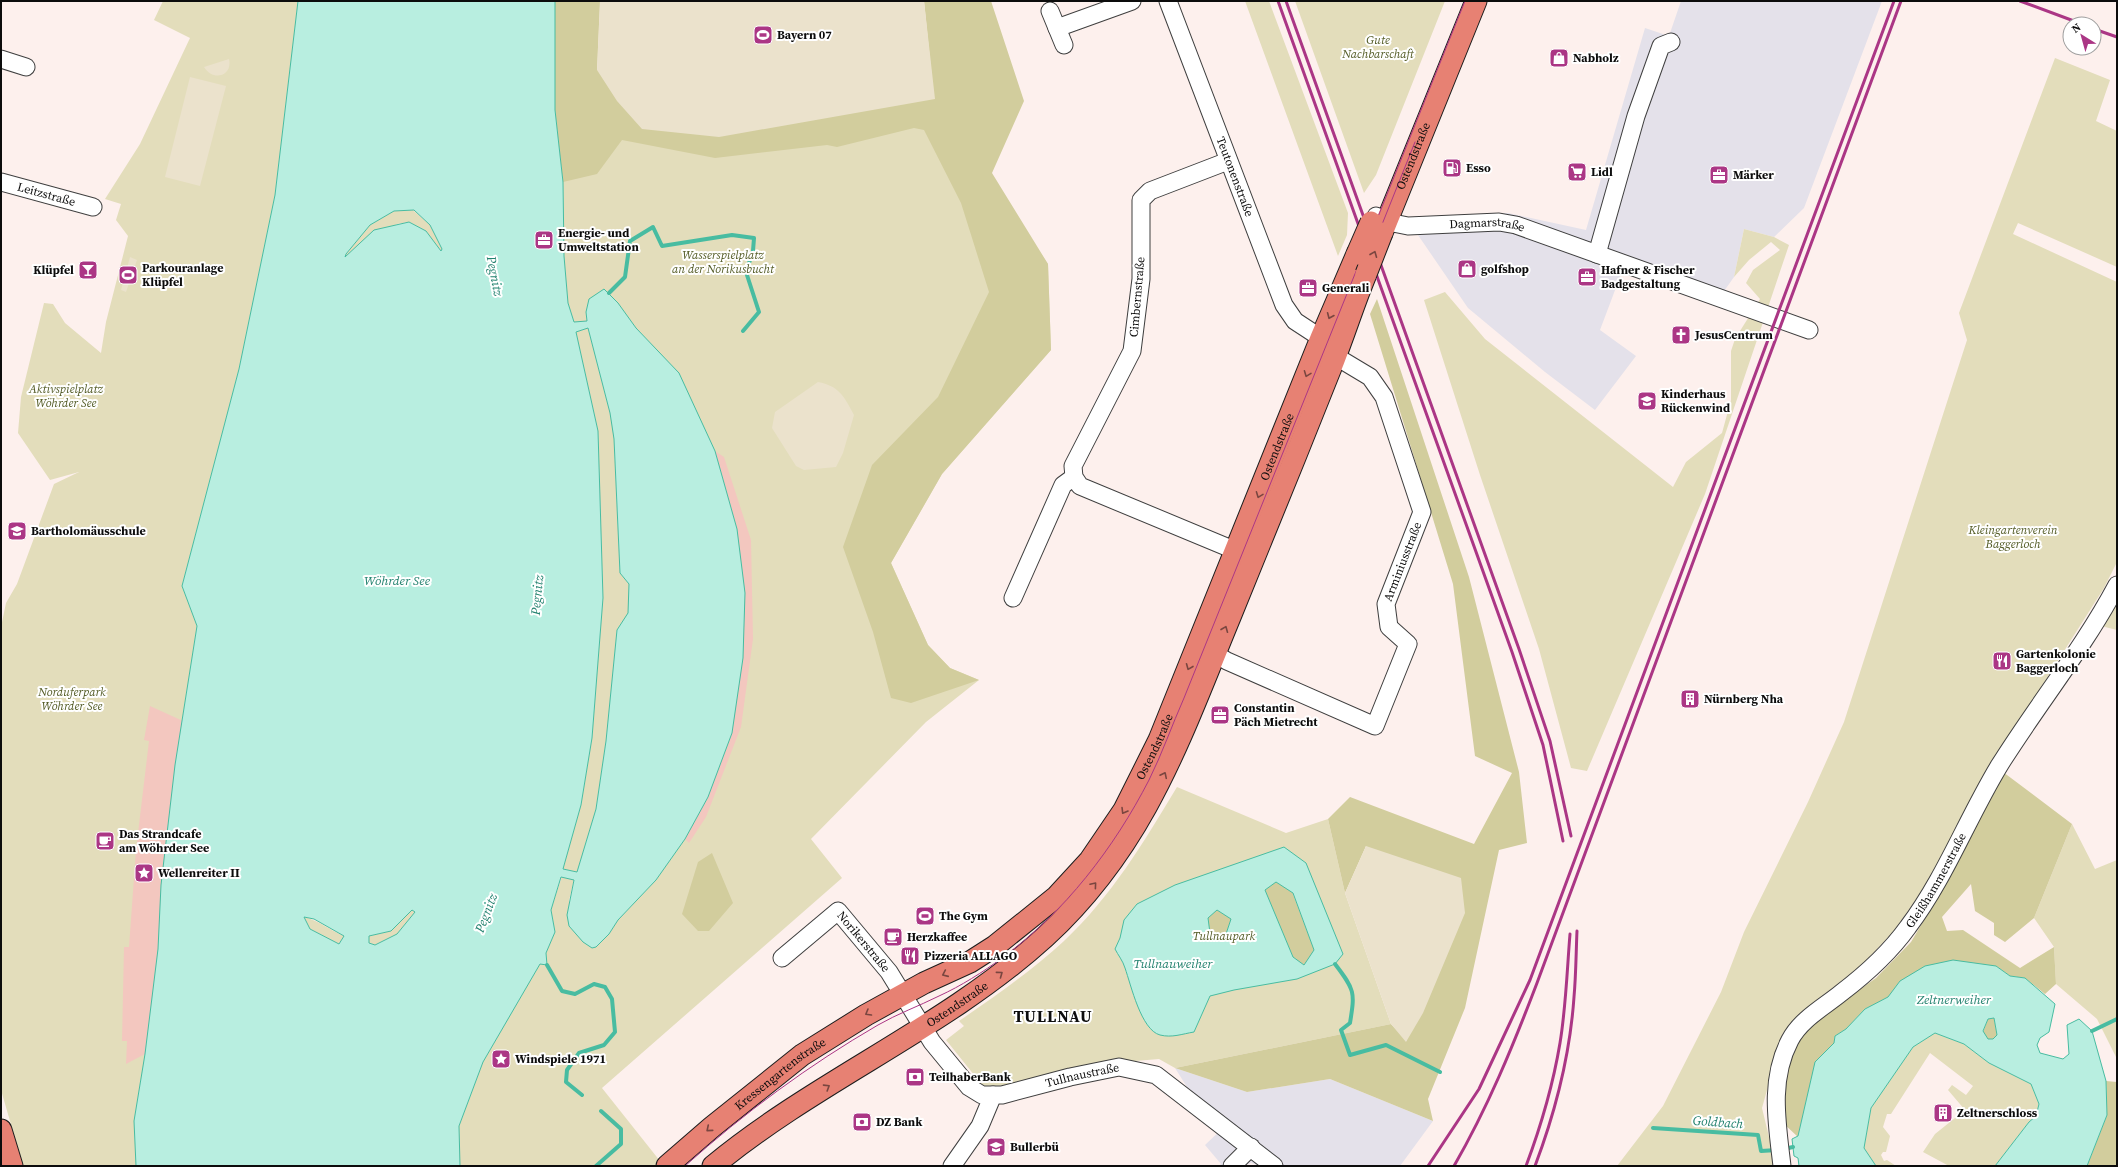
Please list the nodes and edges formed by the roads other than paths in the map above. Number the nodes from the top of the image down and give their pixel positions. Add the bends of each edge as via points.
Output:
1 (1132, 1) edge
2 (1168, 1) edge
3 (1462, 1) edge
4 (1476, 1) edge
5 (1050, 11) dead end
6 (1057, 28) junction
7 (1671, 42) dead end
8 (1064, 45) dead end
9 (1, 59) edge
10 (26, 67) dead end
11 (1228, 162) junction
12 (1, 182) edge
13 (93, 207) dead end
14 (1379, 223) junction
15 (1597, 254) junction
16 (1809, 330) dead end
17 (1321, 338) junction
18 (1335, 356) junction
19 (1074, 477) junction
20 (1245, 554) junction
21 (2117, 585) edge
22 (1013, 598) dead end
23 (1215, 654) junction
24 (782, 958) dead end
25 (903, 994) junction
26 (921, 1027) junction
27 (993, 1095) junction
28 (1, 1130) edge
29 (1251, 1147) junction
30 (1782, 1163) edge
31 (12, 1166) edge
32 (667, 1166) edge
33 (714, 1166) edge
34 (952, 1166) edge
35 (1232, 1166) edge
36 (1274, 1166) edge

1 - 6 street
2 - 11 street, Teutonenstraße
3 - 14 main road, Ostendstraße
4 - 14 main road, Ostendstraße
5 - 6 street
6 - 8 street
7 - 15 street via 1661,46 1636,116
9 - 10 street
11 - 17 street, Teutonenstraße via 1290,316
11 - 19 street, Cimbernstraße via 1150,190 1141,200 1141,279 1132,351 1073,466
12 - 13 street, Leitzstraße
14 - 15 street, Dagmarstraße via 1408,226 1499,222 1516,225
14 -> 17 main road, Ostendstraße, bridge via 1357,254
18 -> 14 main road, Ostendstraße, bridge via 1366,274
15 - 16 street, Dagmarstraße
17 - 18 main road
17 -> 20 main road, Ostendstraße
18 - 20 main road, Ostendstraße
18 - 23 street, Arminiusstraße via 1370,376 1384,397 1422,512 1386,604 1389,627 1408,644 1375,726
19 - 20 street via 1080,486
19 - 22 street via 1064,486
23 -> 20 main road, Ostendstraße
20 -> 25 main road, Ostendstraße via 1150,759 1124,810 1097,851 1056,897 1005,939 970,962
21 - 30 street, Gleißhammerstraße via 2098,620 1979,800 1925,904 1908,928 1890,950 1857,981 1815,1011 1791,1038 1778,1072 1776,1115
26 -> 23 main road, Ostendstraße via 970,995 1036,945 1078,903 1110,864 1138,824 1163,778
24 - 25 street, Norikerstraße via 838,911 885,967
25 - 26 street, Ostendstraße
25 -> 32 main road, Kressengartenstraße via 794,1061
26 - 27 street, Tullnaustraße via 969,1087 982,1095
33 -> 26 main road via 779,1117
27 - 29 street, Tullnaustraße via 1119,1067 1156,1075
27 - 34 street via 980,1126
28 - 31 main road
29 - 35 street
29 - 36 street, Tullnaustraße

